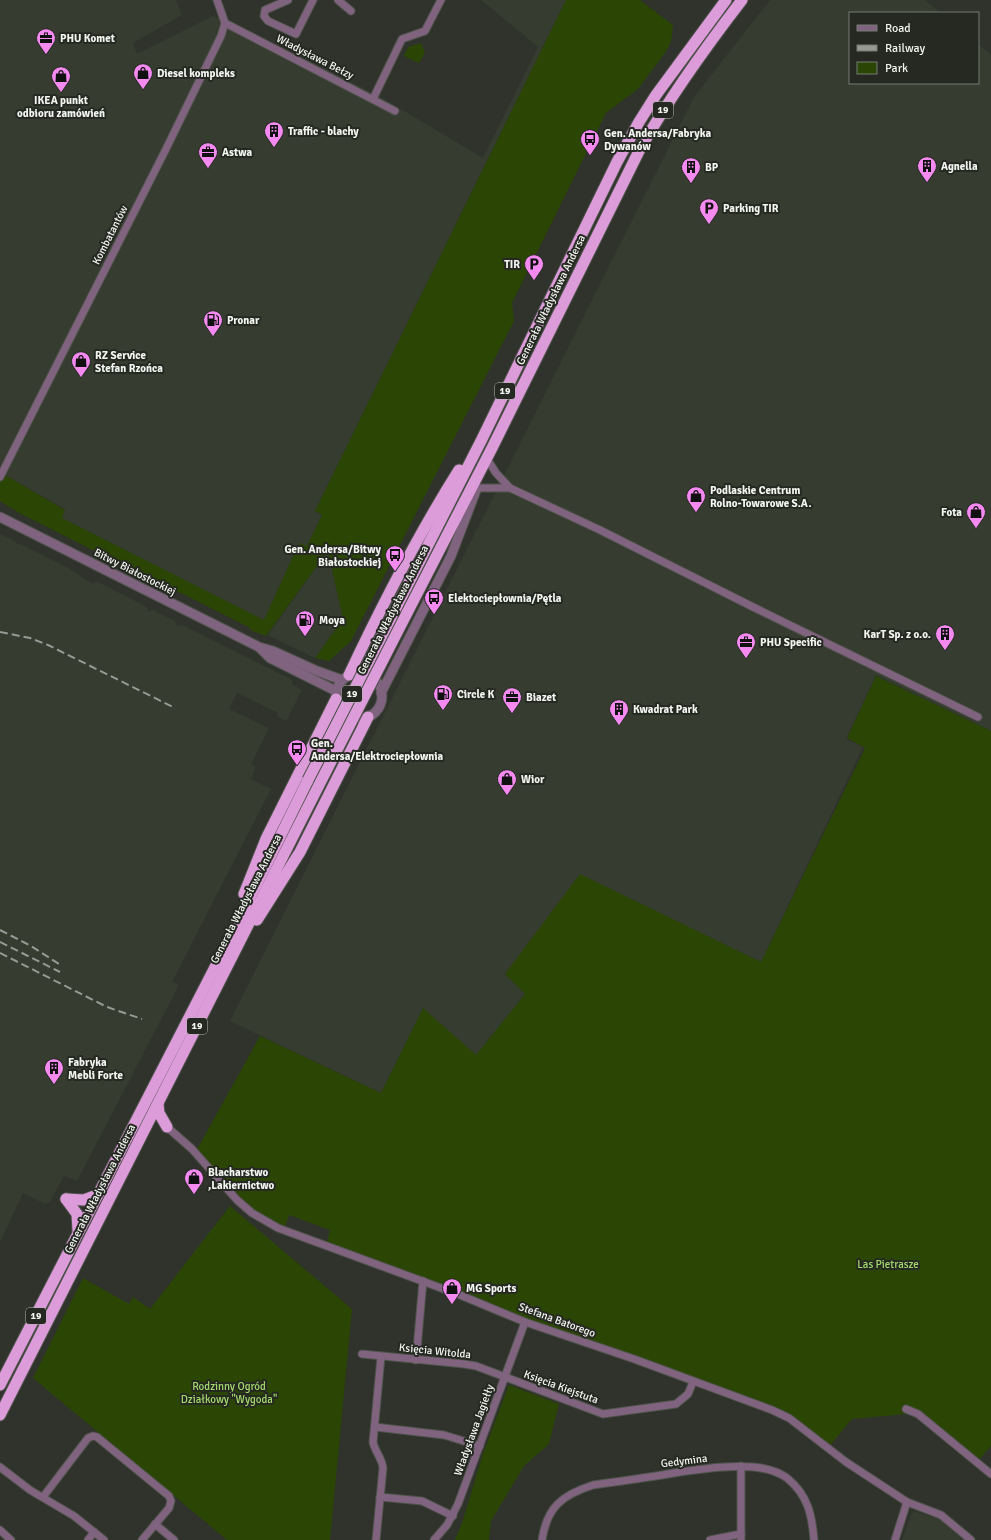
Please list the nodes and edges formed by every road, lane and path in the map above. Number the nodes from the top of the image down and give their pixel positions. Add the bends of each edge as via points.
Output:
1 (218, 0) edge
2 (288, 0) edge
3 (312, 0) edge
4 (338, 0) edge
5 (441, 0) edge
6 (726, 0) edge
7 (742, 0) edge
8 (351, 11) dead end
9 (224, 23) junction
10 (373, 99) junction
11 (395, 111) dead end
12 (482, 439) junction
13 (492, 448) junction
14 (489, 462) junction
15 (0, 477) edge
16 (477, 488) junction
17 (510, 488) junction
18 (0, 517) edge
19 (259, 647) junction
20 (345, 678) junction
21 (381, 693) junction
22 (336, 695) junction
23 (368, 717) junction
24 (978, 717) dead end
25 (232, 945) junction
26 (158, 1104) junction
27 (167, 1127) junction
28 (143, 1132) junction
29 (97, 1195) junction
30 (78, 1233) junction
31 (423, 1281) junction
32 (525, 1322) junction
33 (362, 1354) dead end
34 (380, 1357) junction
35 (416, 1360) junction
36 (505, 1378) junction
37 (693, 1382) junction
38 (0, 1386) edge
39 (906, 1409) dead end
40 (0, 1415) edge
41 (375, 1428) junction
42 (480, 1446) junction
43 (742, 1466) junction
44 (0, 1467) edge
45 (991, 1474) edge
46 (42, 1497) junction
47 (380, 1497) junction
48 (907, 1502) junction
49 (453, 1516) junction
50 (155, 1524) junction
51 (0, 1530) edge
52 (94, 1532) junction
53 (741, 1537) edge
54 (11, 1540) edge
55 (88, 1540) edge
56 (104, 1540) edge
57 (142, 1540) edge
58 (174, 1540) edge
59 (376, 1540) edge
60 (434, 1540) edge
61 (542, 1540) edge
62 (710, 1540) edge
63 (814, 1540) edge
64 (895, 1540) edge
65 (971, 1540) edge

1 - 9 street
2 - 3 street via 265,10 264,16 268,21 296,34
4 - 8 street
5 - 10 street via 426,31 402,39
6 - 12 highway, Generała Władysława Andersa / 19 via 639,122
7 - 13 highway, Generała Władysława Andersa / 19 via 683,80 640,149
9 - 10 street, Władysława Bełzy
9 - 15 street, Kombatantów via 221,36 167,147
10 - 11 street, Władysława Bełzy
12 - 20 highway via 469,455 426,524
12 - 25 highway, Generała Władysława Andersa / 19, bridge via 308,780
13 - 14 highway
13 - 25 highway, Generała Władysława Andersa / 19, bridge via 318,785
14 - 16 highway
14 - 17 street
16 - 17 street
16 - 21 street via 451,556
17 - 24 street
18 - 19 street, Bitwy Białostockiej
19 - 20 street, Bitwy Białostockiej via 317,671
19 - 22 street, Bitwy Białostockiej via 270,658
20 - 21 street via 359,673 370,676 377,683
20 - 22 street
21 - 23 street via 379,708
22 - 23 street via 340,710 350,718
22 - 25 highway via 266,839 233,922
23 - 25 highway via 293,865 251,931
25 - 26 highway, Generała Władysława Andersa / 19
25 - 29 highway, Generała Władysława Andersa / 19
26 - 27 highway via 159,1113
26 - 28 highway, Generała Władysława Andersa / 19
27 - 28 highway via 159,1126
27 - 31 street, Stefana Batorego via 192,1149 237,1200 265,1221
28 - 40 highway, Generała Władysława Andersa / 19
29 - 30 highway, Generała Władysława Andersa / 19
29 - 30 highway via 84,1200 66,1200 77,1214
30 - 38 highway, Generała Władysława Andersa / 19
31 - 32 street, Stefana Batorego
31 - 35 street
32 - 36 street, Władysława Jagiełły
32 - 37 street, Stefana Batorego
33 - 34 street, Księcia Witolda
34 - 35 street, Księcia Witolda
34 - 41 street
35 - 36 street, Księcia Witolda via 476,1366
36 - 37 street, Księcia Kiejstuta via 603,1414 676,1404 688,1394
36 - 42 street, Władysława Jagiełły
37 - 48 street, Stefana Batorego via 789,1418 827,1448
39 - 45 street via 918,1414
41 - 42 street via 444,1434
41 - 47 street via 374,1448 383,1468
42 - 49 street, Władysława Jagiełły
43 - 53 street
43 - 61 street, Gedymina via 654,1476 593,1485 577,1490 562,1499 551,1511
43 - 63 street, Gedymina via 772,1470 793,1484 802,1494 811,1512
44 - 46 street
46 - 50 street via 88,1438 93,1436 169,1496 169,1508
46 - 52 street via 74,1516
47 - 49 street via 422,1501
47 - 59 street
48 - 64 street
48 - 65 street, Stefana Batorego via 941,1515
49 - 60 street, Władysława Jagiełły
50 - 57 street
50 - 58 street
51 - 54 street
52 - 55 street
52 - 56 street
53 - 62 street

